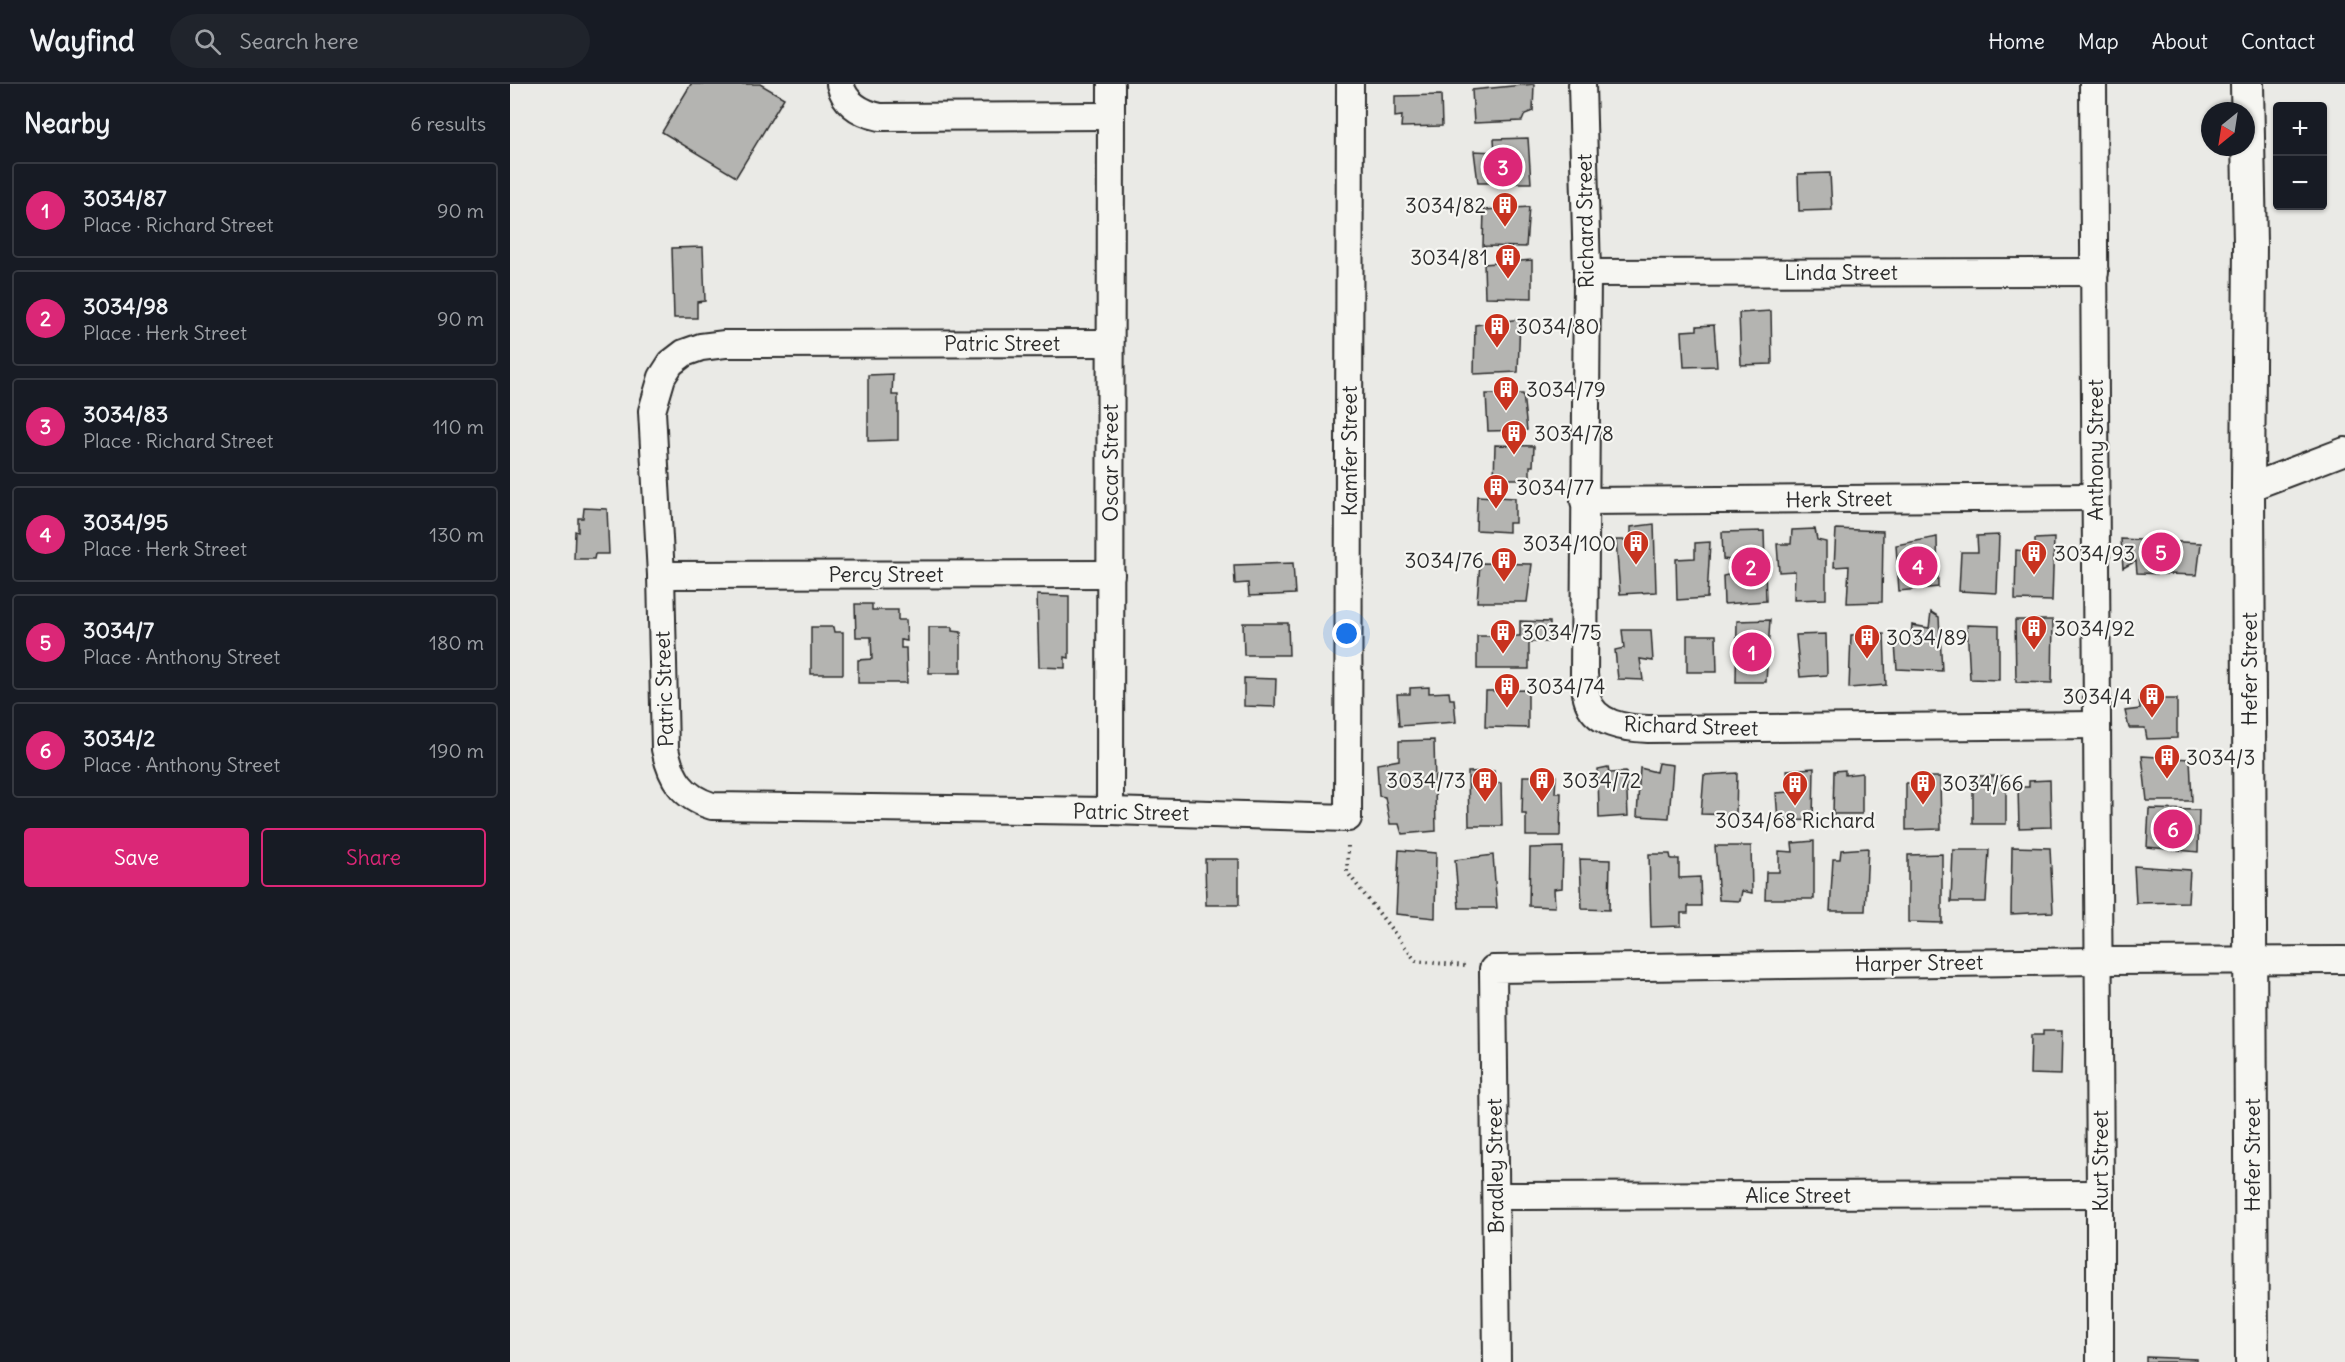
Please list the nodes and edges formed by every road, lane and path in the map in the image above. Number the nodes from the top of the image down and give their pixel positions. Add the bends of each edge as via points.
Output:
1 (840, 84) edge
2 (1111, 84) edge
3 (1350, 84) edge
4 (1582, 84) edge
5 (2092, 84) edge
6 (2247, 84) edge
7 (1111, 116) junction
8 (2095, 272) junction
9 (1587, 273) junction
10 (1110, 343) junction
11 (2345, 451) edge
12 (2248, 488) junction
13 (2095, 497) junction
14 (1584, 501) junction
15 (1111, 574) junction
16 (660, 575) junction
17 (2097, 725) junction
18 (1110, 811) junction
19 (1348, 818) junction
20 (2345, 960) edge
21 (2099, 961) junction
22 (2251, 961) junction
23 (1493, 969) junction
24 (2100, 1194) junction
25 (1496, 1196) junction
26 (1497, 1362) edge
27 (2100, 1362) edge
28 (2252, 1362) edge

1 - 7 street via 856,108 880,117
2 - 7 street, Oscar Street
3 - 19 street, Kamfer Street
4 - 9 street, Richard Street
5 - 8 street, Anthony Street
6 - 12 street, Hefer Street
7 - 10 street, Oscar Street
8 - 9 street, Linda Street
8 - 13 street, Anthony Street
9 - 14 street, Richard Street
10 - 15 street, Oscar Street
10 - 16 street, Patric Street via 725,345 701,346 684,353 662,376 652,411
11 - 12 street
12 - 22 street, Hefer Street
13 - 14 street, Herk Street
13 - 17 street, Anthony Street
14 - 17 street, Richard Street via 1587,700 1596,714 1610,723 1648,729
15 - 16 street, Percy Street
15 - 18 street, Oscar Street
16 - 18 street, Patric Street via 665,749 669,769 683,789 703,803
17 - 21 street, Anthony Street
18 - 19 street, Patric Street
19 - 23 path via 1347,872 1416,961
20 - 22 street, Harper Street
21 - 22 street, Harper Street
21 - 23 street, Harper Street
21 - 24 street, Kurt Street
22 - 28 street, Hefer Street
23 - 25 street, Bradley Street
24 - 25 street, Alice Street
24 - 27 street, Kurt Street
25 - 26 street, Bradley Street

